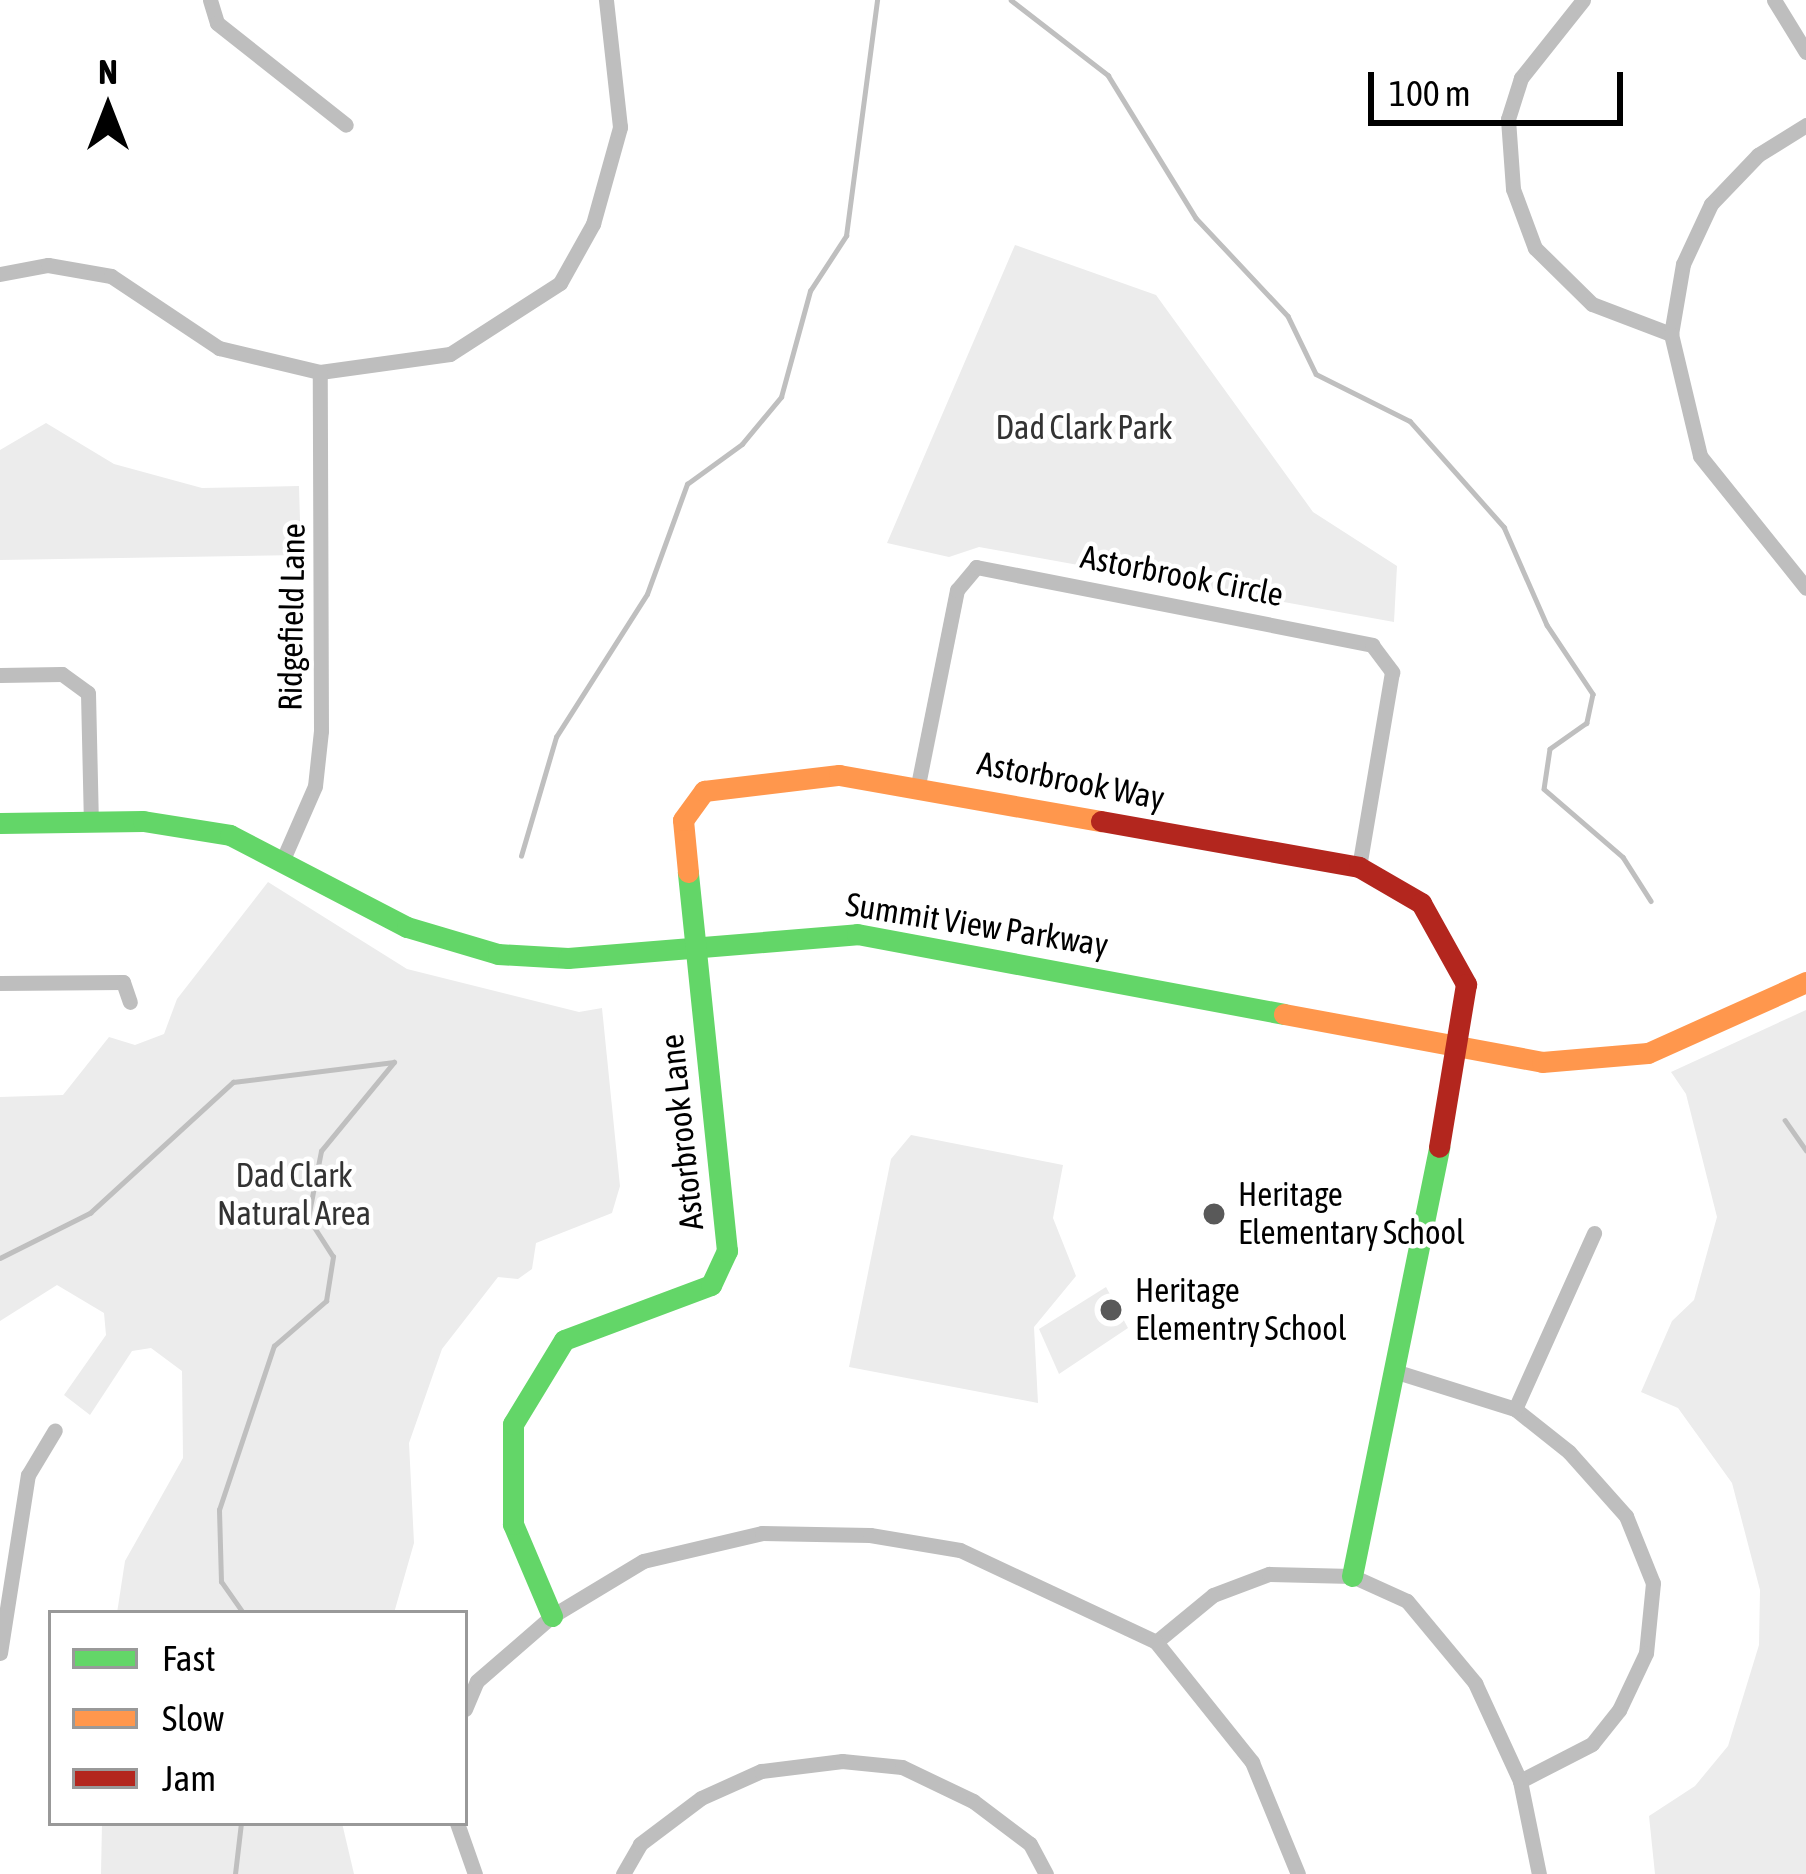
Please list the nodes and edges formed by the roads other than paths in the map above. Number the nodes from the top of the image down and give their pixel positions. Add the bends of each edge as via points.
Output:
1 (210, 0) edge
2 (606, 0) edge
3 (1583, 0) edge
4 (1774, 0) edge
5 (1562, 5) edge
6 (1806, 52) edge
7 (346, 125) dead end
8 (1806, 125) edge
9 (0, 274) edge
10 (1671, 334) junction
11 (320, 372) junction
12 (1806, 588) edge
13 (0, 674) edge
14 (918, 784) junction
15 (91, 822) junction
16 (0, 823) edge
17 (284, 857) junction
18 (1359, 867) junction
19 (696, 945) junction
20 (1806, 982) edge
21 (0, 983) edge
22 (130, 1002) dead end
23 (1459, 1048) junction
24 (1594, 1233) dead end
25 (1394, 1371) junction
26 (1515, 1409) junction
27 (55, 1430) dead end
28 (1352, 1576) junction
29 (3, 1597) edge
30 (553, 1616) junction
31 (1156, 1642) junction
32 (0, 1653) edge
33 (468, 1702) edge
34 (1520, 1781) junction
35 (458, 1826) edge
36 (475, 1874) edge
37 (623, 1874) edge
38 (1046, 1874) edge
39 (1298, 1874) edge
40 (1540, 1874) edge

1 - 7 street via 217,23
2 - 11 street via 620,127 592,224 560,283 450,355
3 - 5 street
4 - 6 street
5 - 10 street via 1508,118 1513,189 1535,248 1592,304
8 - 10 street via 1758,155 1711,204 1683,265
9 - 11 street via 48,265 111,276 219,348
10 - 12 street via 1700,456
11 - 17 street, Ridgefield Lane via 321,731 315,786
13 - 15 street via 62,674 88,693
14 - 18 street, Astorbrook Way
14 - 18 street, Astorbrook Circle via 957,590 976,567 1372,645 1392,672
14 - 19 street, Astorbrook Way via 839,775 704,790 683,820
15 - 16 street, Summit View Parkway
15 - 17 street, Summit View Parkway via 202,828
17 - 19 street, Summit View Parkway via 407,927 483,951 568,958
18 - 23 street, Astorbrook Way via 1421,903 1447,936 1466,984
19 - 23 street, Summit View Parkway via 826,934 902,939
19 - 30 street, Astorbrook Lane via 728,1251 711,1285 564,1340 513,1424 513,1524
20 - 23 street, Summit View Parkway via 1701,1034 1613,1060
21 - 22 street via 123,982
23 - 25 street, Astorbrook Way
24 - 26 street
25 - 26 street
25 - 28 street, Astorbrook Way
26 - 34 street via 1626,1516 1653,1583 1646,1653 1619,1710 1592,1744
27 - 29 street via 28,1475
28 - 31 street via 1243,1580
28 - 34 street via 1407,1601 1453,1646
29 - 32 street
30 - 31 street via 643,1561 762,1533 869,1535 960,1550
30 - 33 street via 477,1681
31 - 39 street via 1252,1762
34 - 40 street
35 - 36 street
37 - 38 street via 640,1844 701,1798 761,1771 842,1761 902,1767 973,1801 1030,1844

